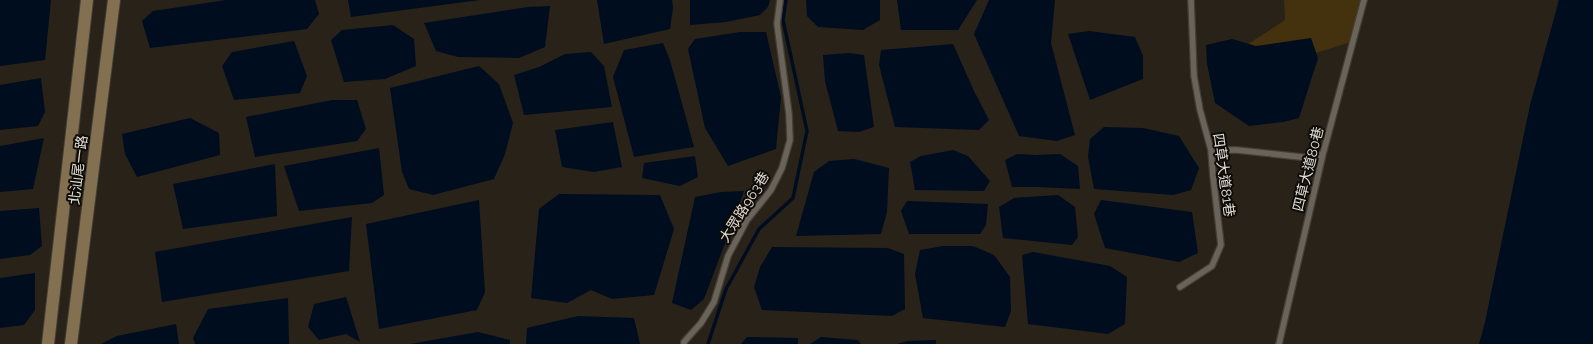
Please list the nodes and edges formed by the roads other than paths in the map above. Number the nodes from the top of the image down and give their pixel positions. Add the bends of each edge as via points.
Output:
1 (87, 0) edge
2 (114, 0) edge
3 (780, 0) edge
4 (1191, 0) edge
5 (1364, 0) edge
6 (1211, 150) junction
7 (1323, 154) junction
8 (1180, 288) dead end
9 (48, 344) edge
10 (71, 344) edge
11 (684, 344) edge
12 (1279, 344) edge

1 - 9 street, 北汕尾一路
2 - 10 street, 北汕尾一路
3 - 11 lane, 大眾路963巷 via 777,24 790,114 790,140 782,168 771,190 747,220 728,256 714,302
4 - 6 lane, 四草大道81巷 via 1194,76
5 - 7 lane, 四草大道80巷
6 - 7 lane via 1237,150 1310,158
6 - 8 lane, 四草大道81巷 via 1221,245 1212,266
7 - 12 lane, 四草大道80巷

